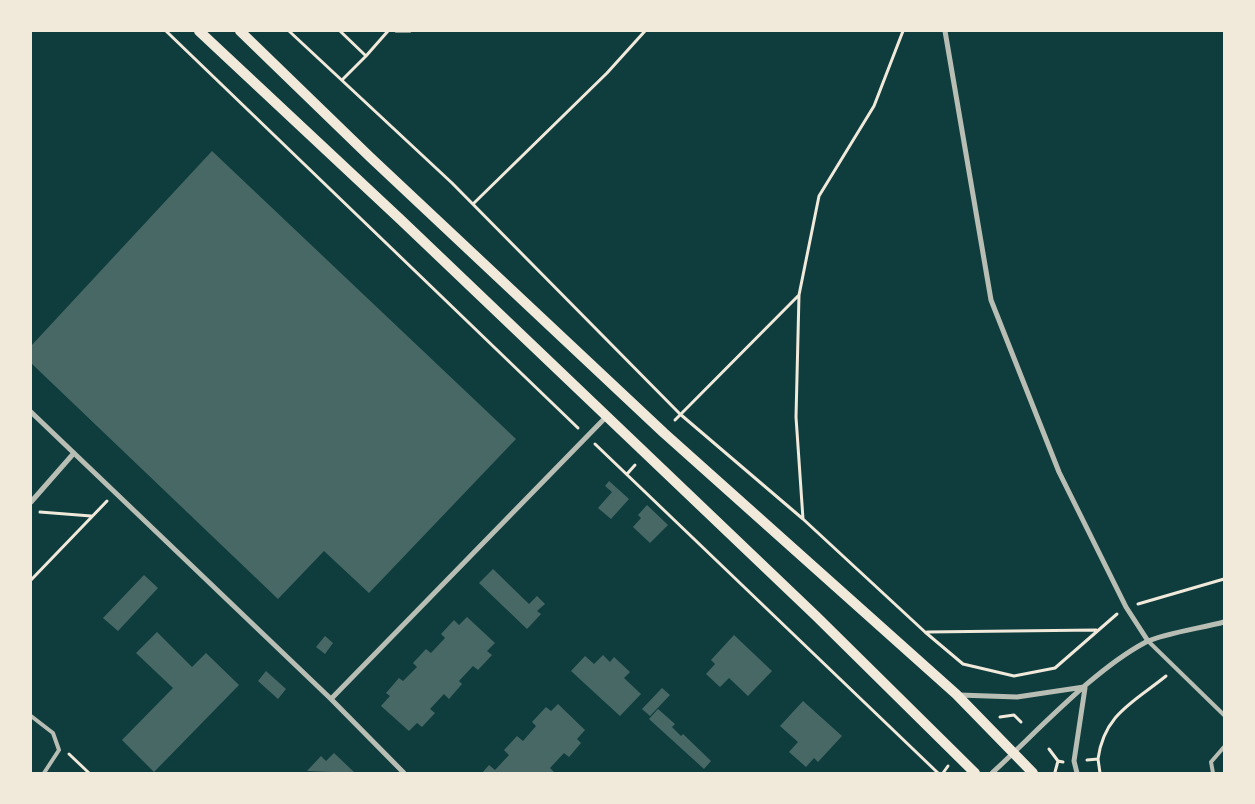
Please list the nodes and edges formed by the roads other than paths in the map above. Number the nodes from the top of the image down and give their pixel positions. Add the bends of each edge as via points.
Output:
1 (199, 31) edge
2 (240, 31) edge
3 (945, 31) edge
4 (31, 412) edge
5 (606, 417) junction
6 (74, 453) junction
7 (33, 498) edge
8 (1224, 622) edge
9 (1148, 641) junction
10 (1085, 687) junction
11 (956, 694) junction
12 (332, 699) junction
13 (1224, 714) edge
14 (31, 716) edge
15 (1224, 747) edge
16 (1014, 752) junction
17 (44, 773) edge
18 (404, 773) edge
19 (975, 773) edge
20 (992, 773) edge
21 (1033, 773) edge
22 (1076, 773) edge
23 (1213, 773) edge

1 - 5 main road
2 - 11 main road via 664,433
3 - 9 street via 991,300 1059,472 1126,607
4 - 6 street
5 - 12 street
5 - 19 main road via 816,616
6 - 7 street
6 - 12 street
8 - 9 street
9 - 10 street
9 - 13 lane
10 - 11 street via 1017,697
10 - 16 street
10 - 22 street via 1074,761
11 - 16 main road
12 - 18 street
14 - 17 lane via 53,733 60,750
15 - 23 lane via 1211,762
16 - 20 street
16 - 21 main road

